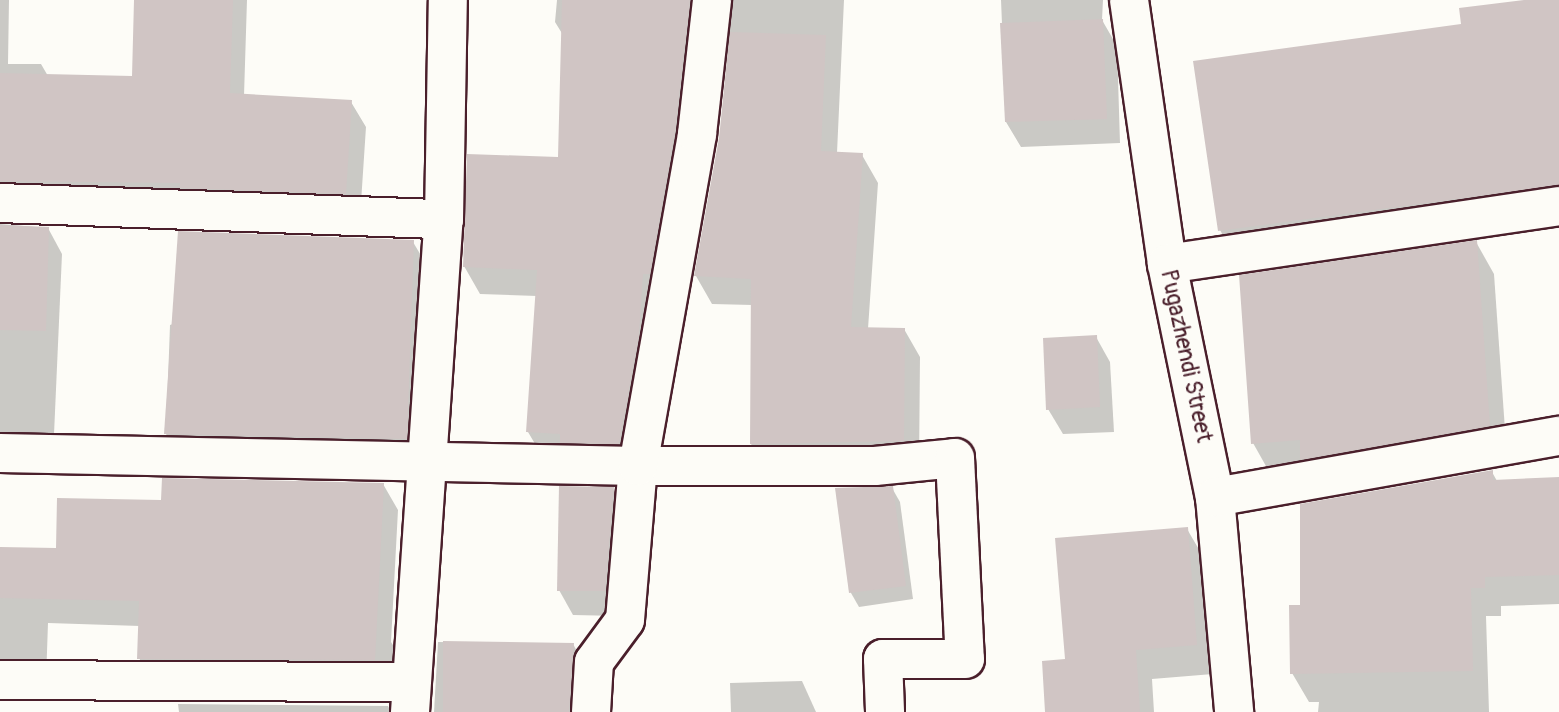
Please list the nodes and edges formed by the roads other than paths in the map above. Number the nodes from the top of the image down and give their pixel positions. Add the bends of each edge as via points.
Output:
1 (448, 0) edge
2 (712, 0) edge
3 (1129, 0) edge
4 (0, 203) edge
5 (1559, 206) edge
6 (444, 219) junction
7 (1167, 264) junction
8 (1559, 436) edge
9 (0, 453) edge
10 (430, 461) junction
11 (638, 466) junction
12 (1215, 497) junction
13 (0, 680) edge
14 (410, 697) edge
15 (591, 712) edge
16 (884, 712) edge
17 (1234, 712) edge

1 - 6 street
2 - 11 street via 697,134
3 - 7 street, Pugazhendi Street
4 - 6 street
5 - 7 street
6 - 10 street
7 - 12 street, Pugazhendi Street
8 - 12 street
9 - 10 street
10 - 11 street
10 - 14 street
11 - 15 street via 625,620 594,662
11 - 16 street via 875,466 955,458 965,659 883,659
12 - 17 street, Pugazhendi Street
13 - 14 street

